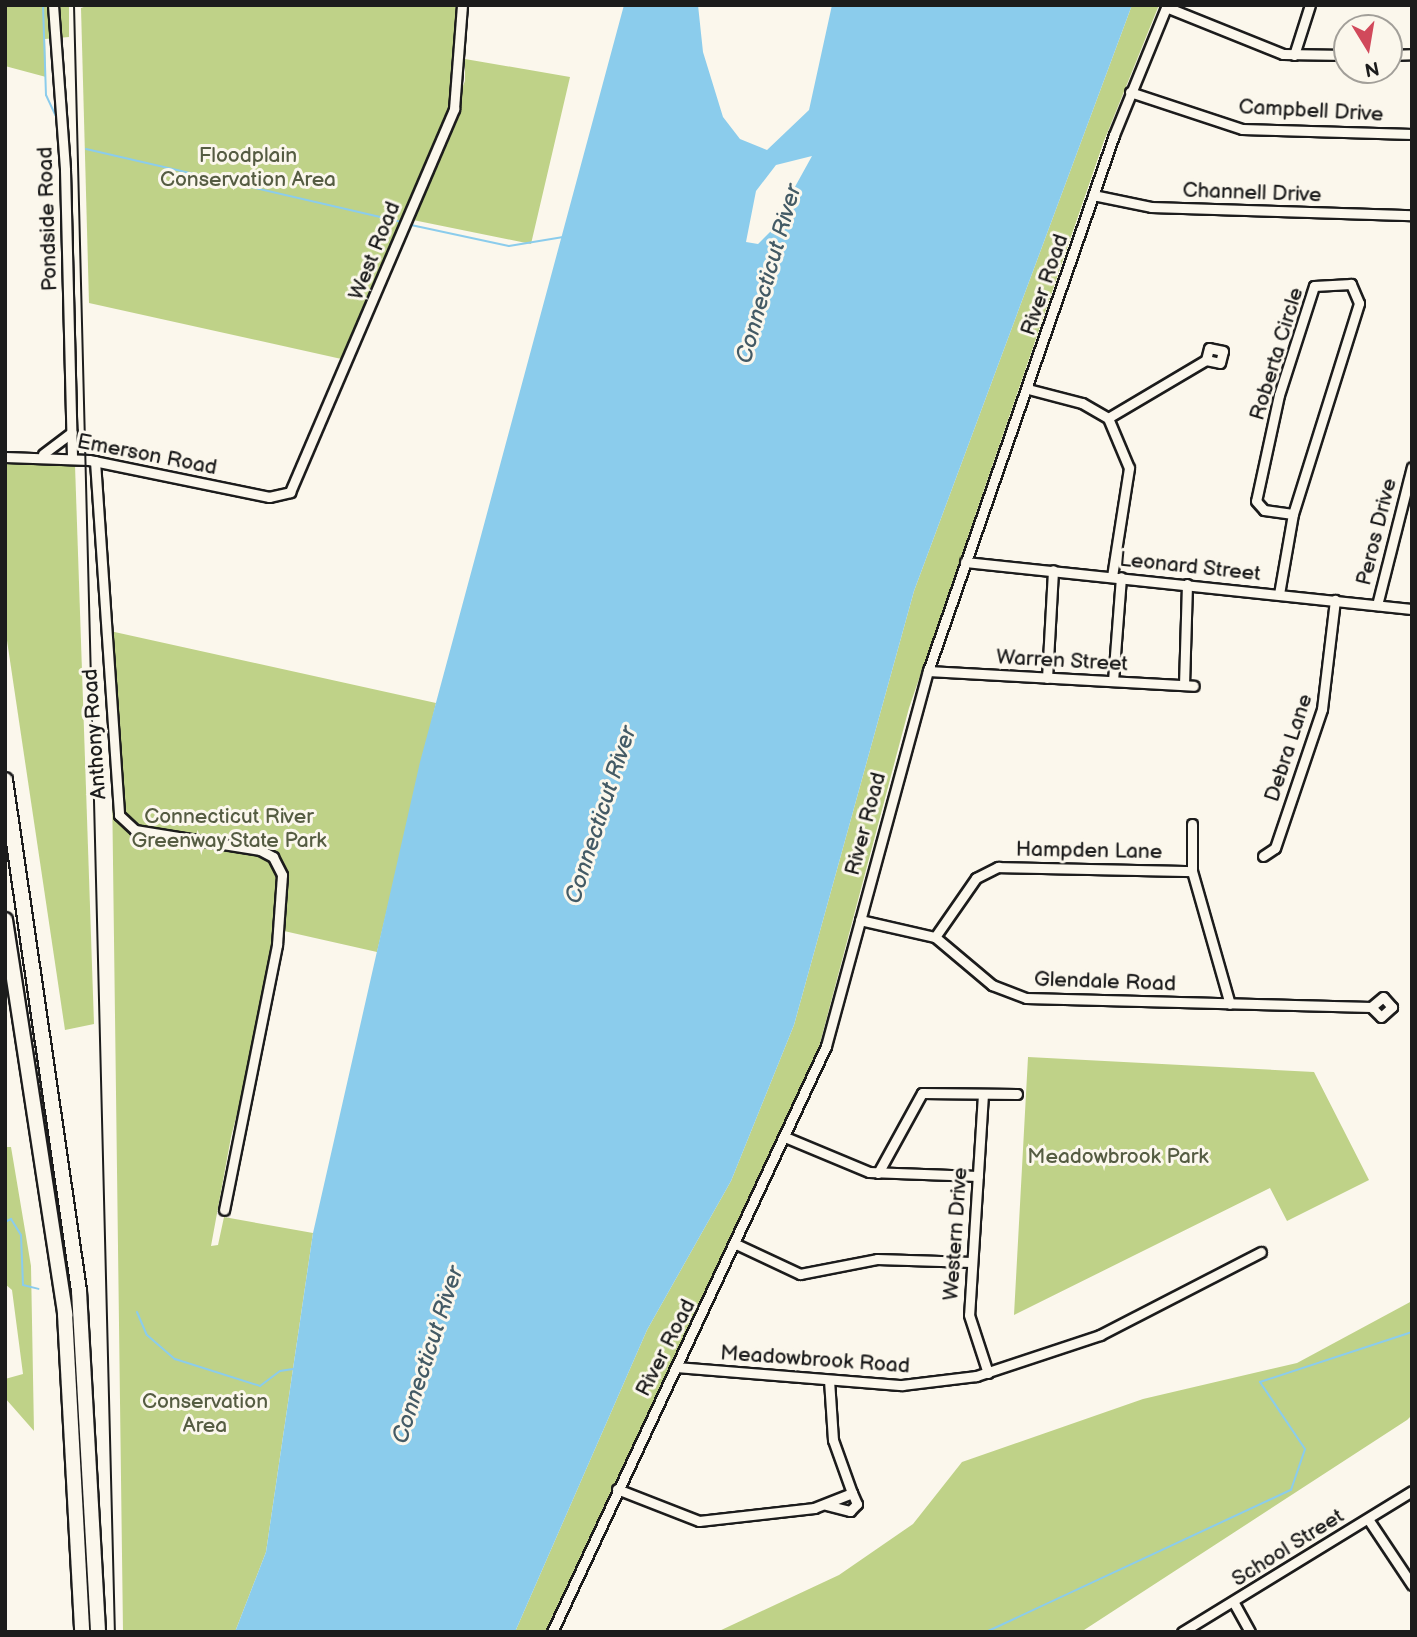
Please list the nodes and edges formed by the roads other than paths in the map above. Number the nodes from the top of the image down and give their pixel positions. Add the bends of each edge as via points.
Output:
1 (53, 5) edge
2 (462, 5) edge
3 (1310, 5) edge
4 (1166, 6) edge
5 (1294, 55) junction
6 (1333, 55) edge
7 (1130, 92) junction
8 (1412, 134) edge
9 (1094, 195) junction
10 (1412, 215) edge
11 (1206, 360) dead end
12 (1028, 389) junction
13 (1108, 418) junction
14 (72, 432) junction
15 (42, 454) junction
16 (5, 457) edge
17 (72, 458) junction
18 (95, 461) junction
19 (1412, 467) edge
20 (280, 497) joint
21 (1293, 514) junction
22 (965, 562) junction
23 (1053, 570) junction
24 (1116, 576) junction
25 (1187, 584) junction
26 (1279, 593) junction
27 (1335, 600) junction
28 (1377, 605) junction
29 (1412, 609) edge
30 (928, 671) junction
31 (1047, 678) junction
32 (1113, 681) junction
33 (5, 780) edge
34 (1192, 824) dead end
35 (1263, 856) dead end
36 (1192, 871) junction
37 (5, 920) edge
38 (860, 920) junction
39 (935, 937) junction
40 (1230, 1003) junction
41 (1371, 1007) dead end
42 (982, 1094) junction
43 (1017, 1094) dead end
44 (785, 1137) junction
45 (878, 1173) junction
46 (978, 1176) junction
47 (224, 1210) dead end
48 (736, 1244) junction
49 (1261, 1252) dead end
50 (972, 1262) junction
51 (676, 1367) junction
52 (988, 1373) junction
53 (828, 1380) junction
54 (617, 1489) junction
55 (1412, 1491) edge
56 (852, 1493) junction
57 (826, 1504) junction
58 (1368, 1519) junction
59 (1412, 1585) edge
60 (1234, 1603) junction
61 (1186, 1631) edge
62 (82, 1632) edge
63 (98, 1632) edge
64 (552, 1632) edge
65 (1250, 1632) edge

1 - 14 street, Pondside Road via 65,181
2 - 20 street, West Road via 454,109 311,453 293,489
3 - 5 street
4 - 5 street
4 - 7 street, River Road
5 - 6 street
7 - 8 street, Campbell Drive via 1242,128
7 - 9 street, River Road
9 - 10 street, Channell Drive via 1151,207
9 - 12 street, River Road
11 - 13 street
12 - 13 street via 1082,403
12 - 22 street, River Road
13 - 24 street via 1123,440 1129,472
14 - 15 street
14 - 17 street, Pondside Road
15 - 16 street, Emerson Road
15 - 17 street, Emerson Road
17 - 18 street, Emerson Road
18 - 20 street, Emerson Road
18 - 47 street, Anthony Road via 119,815 135,830 260,849 273,857 282,875 277,946
19 - 28 street, Peros Drive
21 - 21 street, Roberta Circle via 1359,303 1351,284 1314,286 1279,395 1256,501 1264,510
21 - 26 street, Roberta Circle
22 - 23 street, Leonard Street
22 - 30 street, River Road
23 - 24 street, Leonard Street
23 - 31 street
24 - 25 street, Leonard Street
24 - 32 street
25 - 26 street, Leonard Street
25 - 32 street, Warren Street via 1189,685
26 - 27 street, Leonard Street
27 - 28 street, Leonard Street
27 - 35 street, Debra Lane via 1324,705 1275,848
28 - 29 street, Leonard Street
30 - 31 street, Warren Street
30 - 38 street, River Road
31 - 32 street, Warren Street
33 - 63 highway via 77,1267
34 - 36 street
36 - 39 street, Hampden Lane via 998,867 976,878
36 - 40 street
37 - 62 highway via 65,1314
38 - 39 street, Glendale Road
38 - 44 street, River Road via 828,1040
39 - 40 street, Glendale Road via 992,985 1017,996
40 - 41 street, Glendale Road
42 - 43 street
42 - 45 street via 922,1093
42 - 46 street, Western Drive
44 - 45 street
44 - 48 street, River Road
45 - 46 street
46 - 50 street, Western Drive
48 - 50 street via 800,1274 877,1259
48 - 51 street, River Road
49 - 52 street, Meadowbrook Road via 1113,1329
50 - 52 street, Western Drive via 969,1315
51 - 53 street, Meadowbrook Road
51 - 54 street, River Road
52 - 53 street, Meadowbrook Road via 915,1385
53 - 56 street via 833,1440
54 - 57 street via 695,1520
54 - 64 street, River Road
55 - 58 street, School Street
56 - 57 street
56 - 57 street via 857,1504 850,1511
58 - 59 street
58 - 60 street, School Street
60 - 61 street, School Street
60 - 65 street

